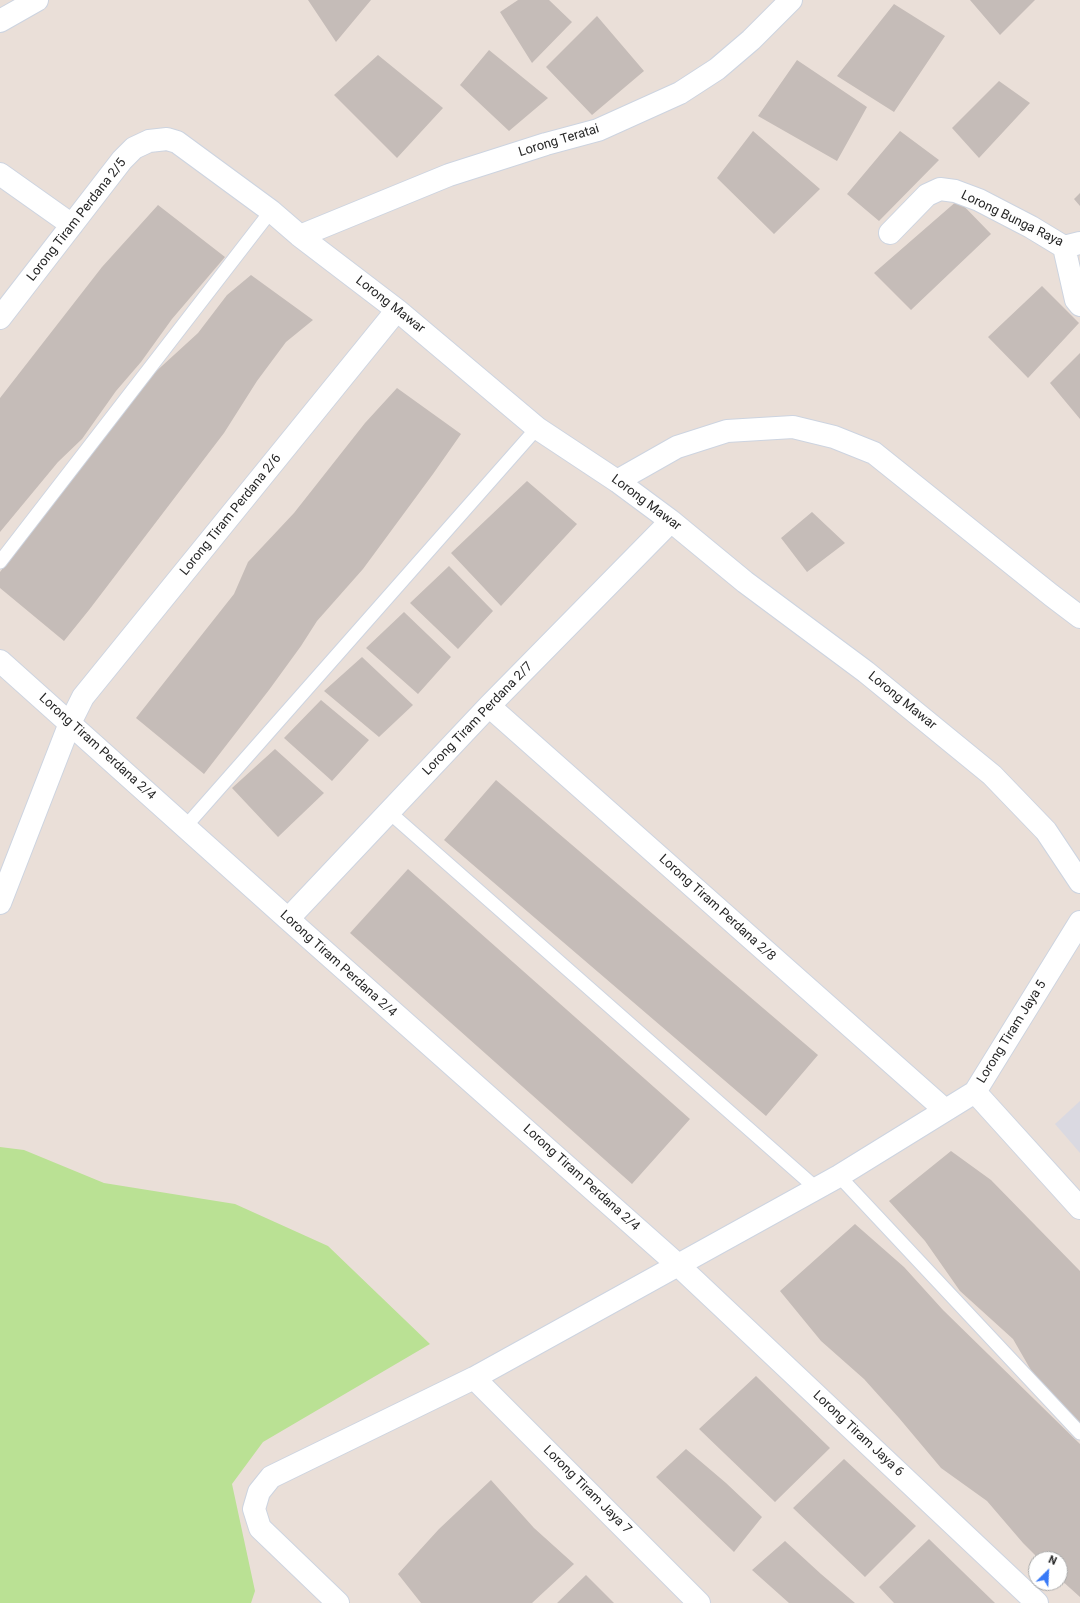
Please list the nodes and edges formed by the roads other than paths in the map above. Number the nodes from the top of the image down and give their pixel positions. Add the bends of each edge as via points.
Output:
1 (37, 0) edge
2 (791, 0) edge
3 (0, 21) edge
4 (188, 148) joint
5 (0, 174) edge
6 (271, 211) junction
7 (72, 225) junction
8 (890, 233) dead end
9 (300, 236) junction
10 (1072, 245) edge
11 (1080, 306) edge
12 (397, 310) junction
13 (0, 318) edge
14 (536, 428) junction
15 (618, 481) junction
16 (671, 521) junction
17 (0, 562) edge
18 (1080, 616) edge
19 (0, 661) edge
20 (489, 706) junction
21 (70, 723) junction
22 (389, 812) junction
23 (186, 826) junction
24 (1080, 882) edge
25 (0, 903) edge
26 (288, 919) junction
27 (1080, 922) edge
28 (975, 1092) junction
29 (945, 1110) junction
30 (839, 1176) junction
31 (817, 1189) junction
32 (1080, 1208) edge
33 (678, 1265) junction
34 (474, 1378) junction
35 (1080, 1433) edge
36 (338, 1603) edge
37 (699, 1603) edge
38 (1037, 1603) edge

1 - 3 street
2 - 9 street, Lorong Teratai via 751,40 680,93 598,130 449,175
4 - 6 street, Lorong Mawar
4 - 7 street, Lorong Tiram Perdana 2/5 via 166,139 149,141 134,148
5 - 7 street
6 - 9 street, Lorong Mawar
6 - 17 lane
7 - 13 street, Lorong Tiram Perdana 2/5
8 - 10 street, Lorong Bunga Raya via 927,195 940,189 955,190 979,200
9 - 12 street, Lorong Mawar
10 - 11 street via 1076,300
12 - 14 street, Lorong Mawar
12 - 21 street, Lorong Tiram Perdana 2/6 via 83,697
14 - 15 street, Lorong Mawar
14 - 23 lane
15 - 16 street, Lorong Mawar
15 - 18 street via 677,447 727,431 793,427 834,437 874,453
16 - 20 street, Lorong Tiram Perdana 2/7
16 - 24 street, Lorong Mawar via 745,582 866,672 992,775 1046,831
19 - 21 street, Lorong Tiram Perdana 2/4
20 - 22 street, Lorong Tiram Perdana 2/7
20 - 29 street, Lorong Tiram Perdana 2/8
21 - 23 street, Lorong Tiram Perdana 2/4
21 - 25 street, Lorong Tiram Perdana 2/6
22 - 26 street, Lorong Tiram Perdana 2/7
22 - 31 lane
23 - 26 street, Lorong Tiram Perdana 2/4
26 - 33 street, Lorong Tiram Perdana 2/4
27 - 28 street, Lorong Tiram Jaya 5
28 - 29 street
28 - 32 street, Lorong Tiram Jaya 5
29 - 30 street
30 - 31 street
30 - 35 lane
31 - 33 street
33 - 34 street
33 - 38 street, Lorong Tiram Jaya 6
34 - 36 street via 271,1478 259,1492 254,1509 260,1528
34 - 37 street, Lorong Tiram Jaya 7

